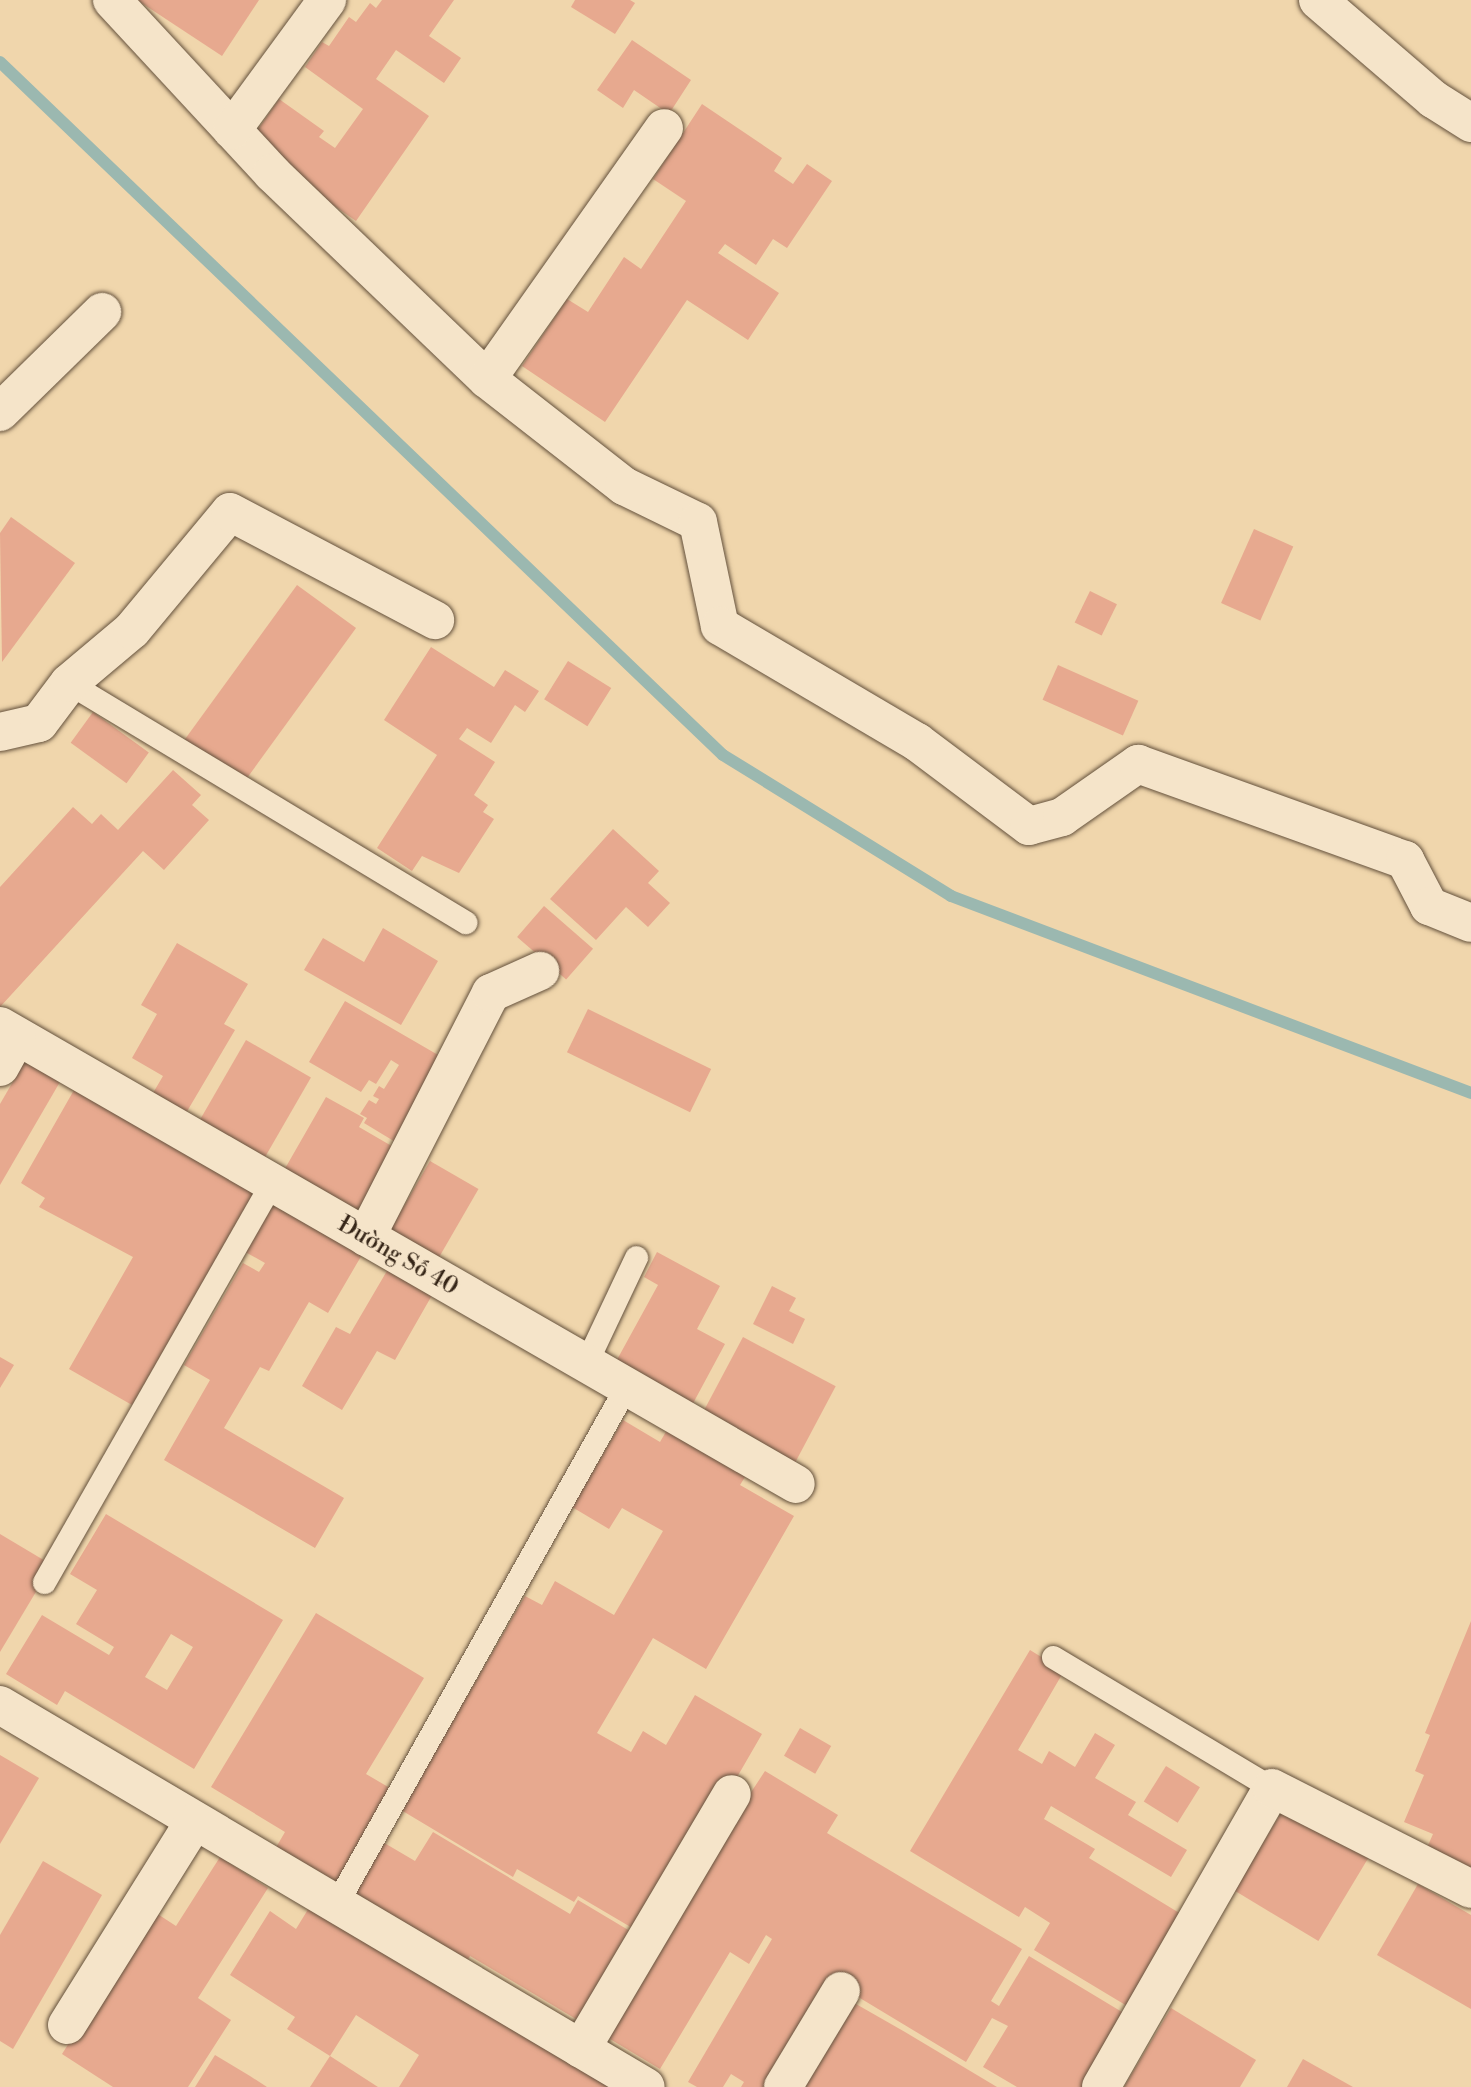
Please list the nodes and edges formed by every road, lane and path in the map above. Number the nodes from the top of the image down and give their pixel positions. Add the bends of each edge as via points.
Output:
1 (111, 0) edge
2 (327, 0) edge
3 (1318, 0) edge
4 (1471, 123) edge
5 (664, 128) dead end
6 (232, 130) junction
7 (102, 312) dead end
8 (487, 379) junction
9 (0, 412) edge
10 (435, 620) dead end
11 (69, 683) junction
12 (0, 733) edge
13 (465, 922) dead end
14 (1471, 923) edge
15 (540, 971) dead end
16 (6, 1043) edge
17 (272, 1183) junction
18 (366, 1237) junction
19 (636, 1257) dead end
20 (586, 1363) junction
21 (626, 1387) junction
22 (796, 1484) dead end
23 (44, 1582) dead end
24 (1053, 1657) dead end
25 (0, 1705) edge
26 (1272, 1788) junction
27 (732, 1794) dead end
28 (193, 1823) junction
29 (1471, 1889) edge
30 (335, 1906) junction
31 (841, 1991) dead end
32 (67, 2025) dead end
33 (581, 2049) junction
34 (646, 2087) edge
35 (783, 2087) edge
36 (1101, 2087) edge

1 - 6 street
2 - 6 street
3 - 4 street via 1433,99
5 - 8 street
6 - 8 street
7 - 9 street
8 - 14 street via 624,486 698,522 720,626 917,742 1028,826 1062,817 1138,764 1405,860 1429,906
10 - 11 street via 230,512 132,630
11 - 12 street via 39,723
11 - 13 lane
15 - 18 street via 491,993
16 - 17 street, Đường Số 40
17 - 18 street, Đường Số 40
17 - 23 lane
18 - 20 street, Đường Số 40
19 - 20 lane
20 - 21 street, Đường Số 40
21 - 22 street, Đường Số 40
21 - 30 lane
24 - 26 lane
25 - 28 street
26 - 29 street
26 - 36 street
27 - 33 street
28 - 30 street
28 - 32 street
30 - 33 street
31 - 35 street
33 - 34 street

